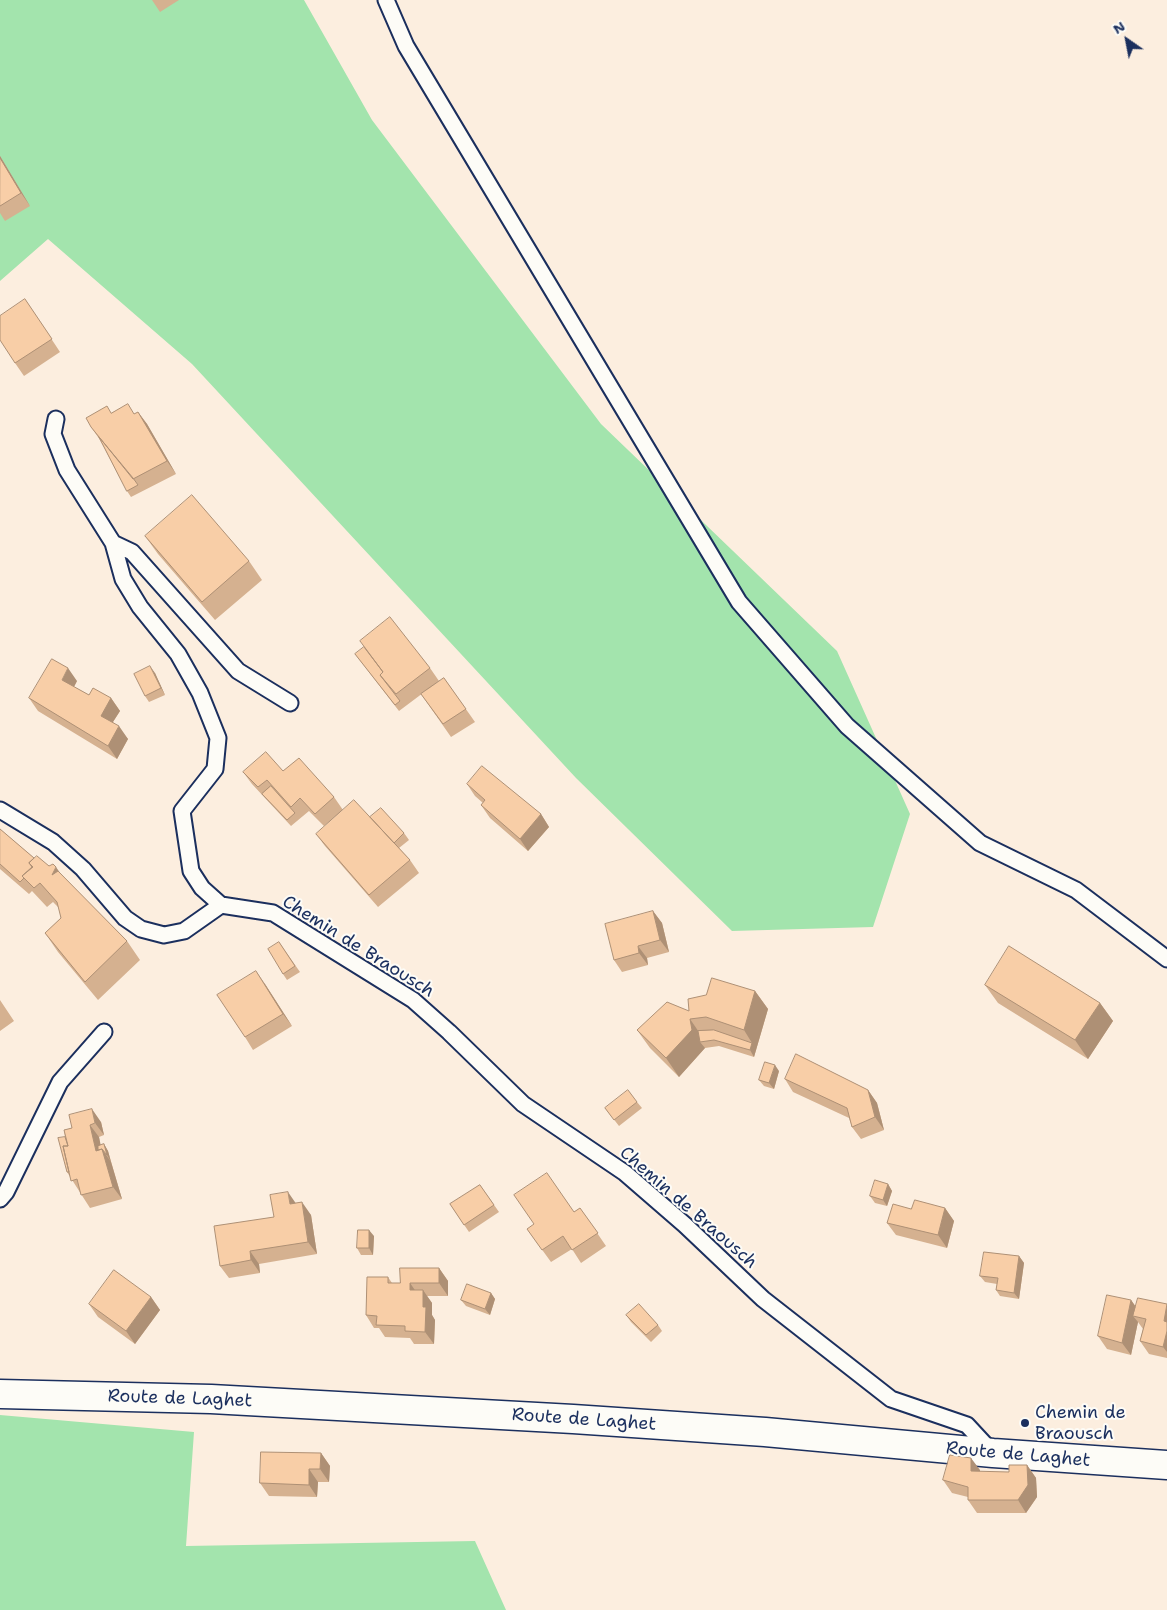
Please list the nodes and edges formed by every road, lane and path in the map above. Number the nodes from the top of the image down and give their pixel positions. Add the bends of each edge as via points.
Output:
1 (386, 0) edge
2 (56, 419) dead end
3 (113, 543) junction
4 (290, 703) dead end
5 (0, 810) edge
6 (221, 905) junction
7 (1167, 959) edge
8 (104, 1032) dead end
9 (0, 1199) edge
10 (0, 1394) edge
11 (993, 1453) junction
12 (1167, 1466) edge

1 - 7 lane via 411,54 739,602 847,726 980,843 1076,890
2 - 3 lane via 53,434 67,470
3 - 4 lane via 132,552 238,671
3 - 6 lane via 123,579 140,607 178,654 200,693 218,738 215,768 182,811 191,871 202,888
5 - 6 lane via 53,842 125,918 141,929 164,935 184,931
6 - 11 lane, Chemin de Braousch via 274,913 413,1000 522,1104 625,1173 763,1299 892,1399 967,1425
8 - 9 lane via 60,1082
10 - 11 main road, Route de Laghet via 211,1399 573,1419 765,1432
11 - 12 main road, Route de Laghet

